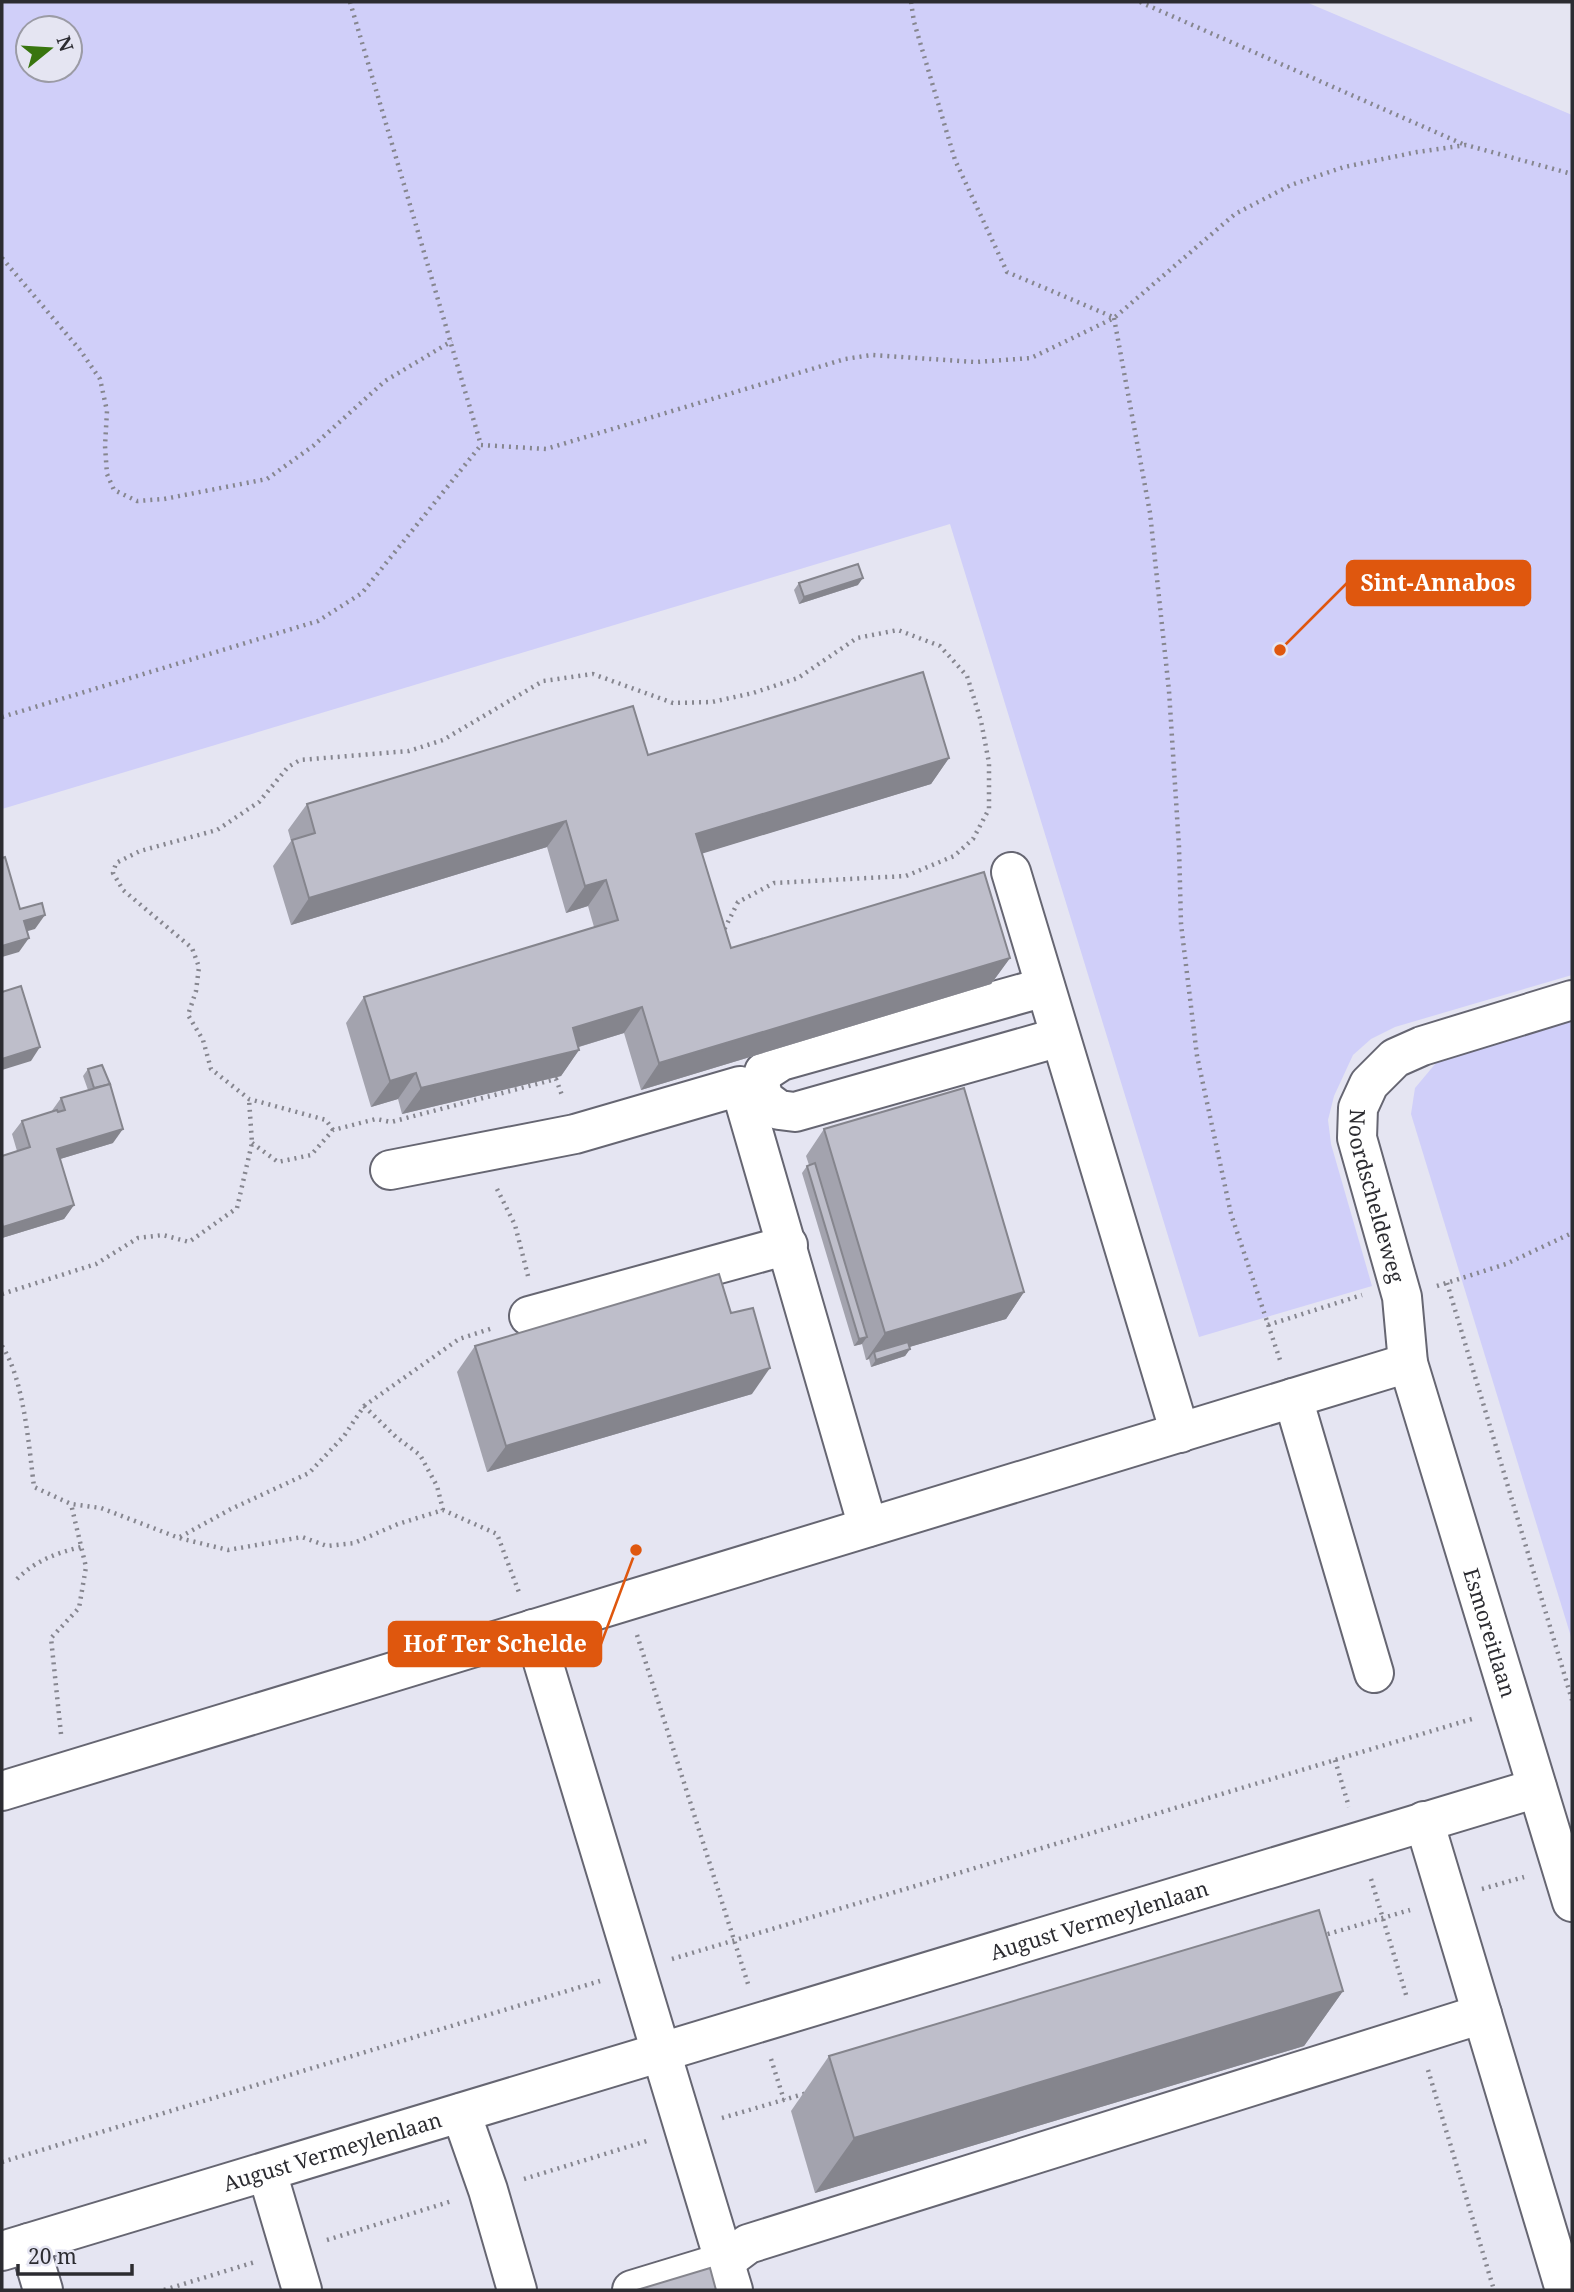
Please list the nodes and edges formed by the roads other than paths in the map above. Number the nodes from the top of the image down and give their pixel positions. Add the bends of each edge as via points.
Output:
1 (1011, 872) dead end
2 (1045, 987) junction
3 (1572, 1000) edge
4 (1060, 1037) junction
5 (390, 1170) dead end
6 (788, 1245) junction
7 (529, 1316) road end
8 (1408, 1363) junction
9 (1293, 1398) junction
10 (1180, 1433) junction
11 (868, 1527) junction
12 (533, 1629) junction
13 (1374, 1673) dead end
14 (1537, 1788) junction
15 (2, 1791) edge
16 (1424, 1821) junction
17 (1572, 1902) edge
18 (1482, 2014) junction
19 (661, 2052) junction
20 (461, 2113) junction
21 (267, 2172) junction
22 (15, 2247) edge
23 (728, 2276) edge
24 (43, 2290) edge
25 (302, 2290) edge
26 (517, 2290) edge
27 (632, 2290) edge
28 (1565, 2290) edge

1 - 2 street
2 - 4 street
2 - 4 street via 780,1061 764,1072 760,1084 764,1099 779,1110 795,1112
3 - 8 street, Noordscheldeweg via 1395,1058 1369,1084 1358,1108 1357,1138 1402,1297
4 - 10 street
5 - 6 street via 575,1134 740,1086
6 - 7 street
6 - 11 street
8 - 9 street
8 - 14 street, Esmoreitlaan
9 - 10 street
9 - 13 street
10 - 11 street
11 - 12 street
12 - 15 street
12 - 19 street
14 - 16 street, August Vermeylenlaan
14 - 17 street, Esmoreitlaan
16 - 18 street
16 - 19 street, August Vermeylenlaan
18 - 23 street via 748,2244
18 - 28 street
19 - 20 street, August Vermeylenlaan
19 - 23 street
20 - 21 street, August Vermeylenlaan
20 - 26 street
21 - 22 street, August Vermeylenlaan
21 - 25 street
22 - 24 street
23 - 27 street

